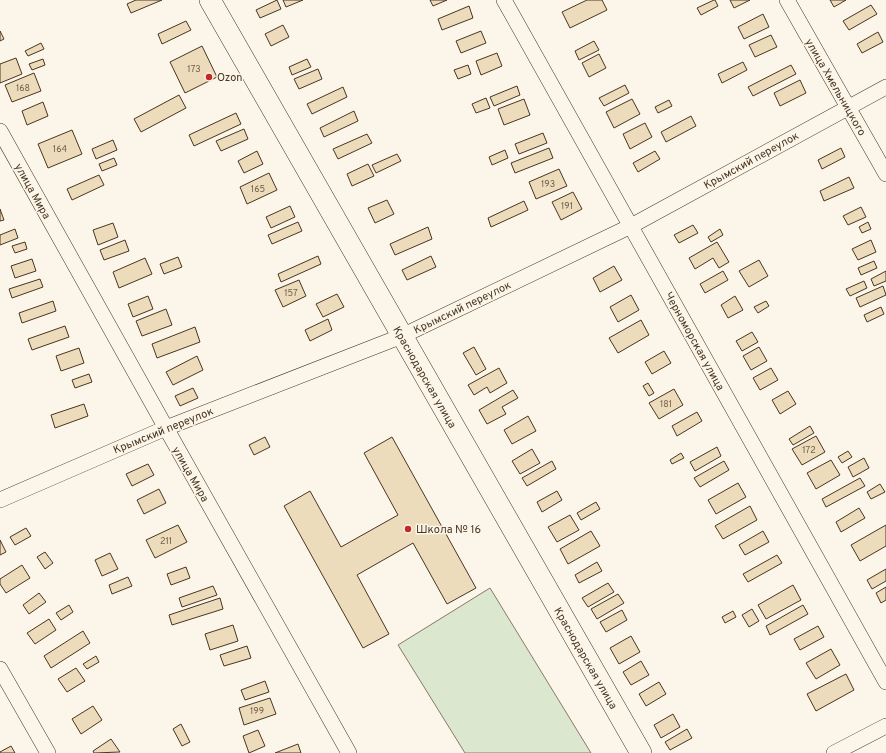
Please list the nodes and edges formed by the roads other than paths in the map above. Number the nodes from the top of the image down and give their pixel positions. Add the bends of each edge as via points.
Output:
1 (210, 0) edge
2 (504, 0) edge
3 (787, 0) edge
4 (886, 87) edge
5 (848, 107) junction
6 (0, 131) edge
7 (886, 174) edge
8 (631, 226) junction
9 (402, 336) junction
10 (166, 428) junction
11 (0, 500) edge
12 (0, 669) edge
13 (886, 682) edge
14 (886, 726) edge
15 (48, 753) edge
16 (349, 753) edge
17 (641, 753) edge
18 (834, 753) edge

1 - 9 street, Краснодарская улица
2 - 8 street, Черноморская улица
3 - 5 street, улица Хмельницкого
4 - 5 street, Крымский переулок
5 - 7 street, улица Хмельницкого
5 - 8 street, Крымский переулок
6 - 10 street, улица Мира
8 - 9 street, Крымский переулок
8 - 13 street, Черноморская улица
9 - 10 street, Крымский переулок
9 - 17 street, Краснодарская улица
10 - 11 street, Крымский переулок
10 - 16 street, улица Мира
12 - 15 street
14 - 18 street

